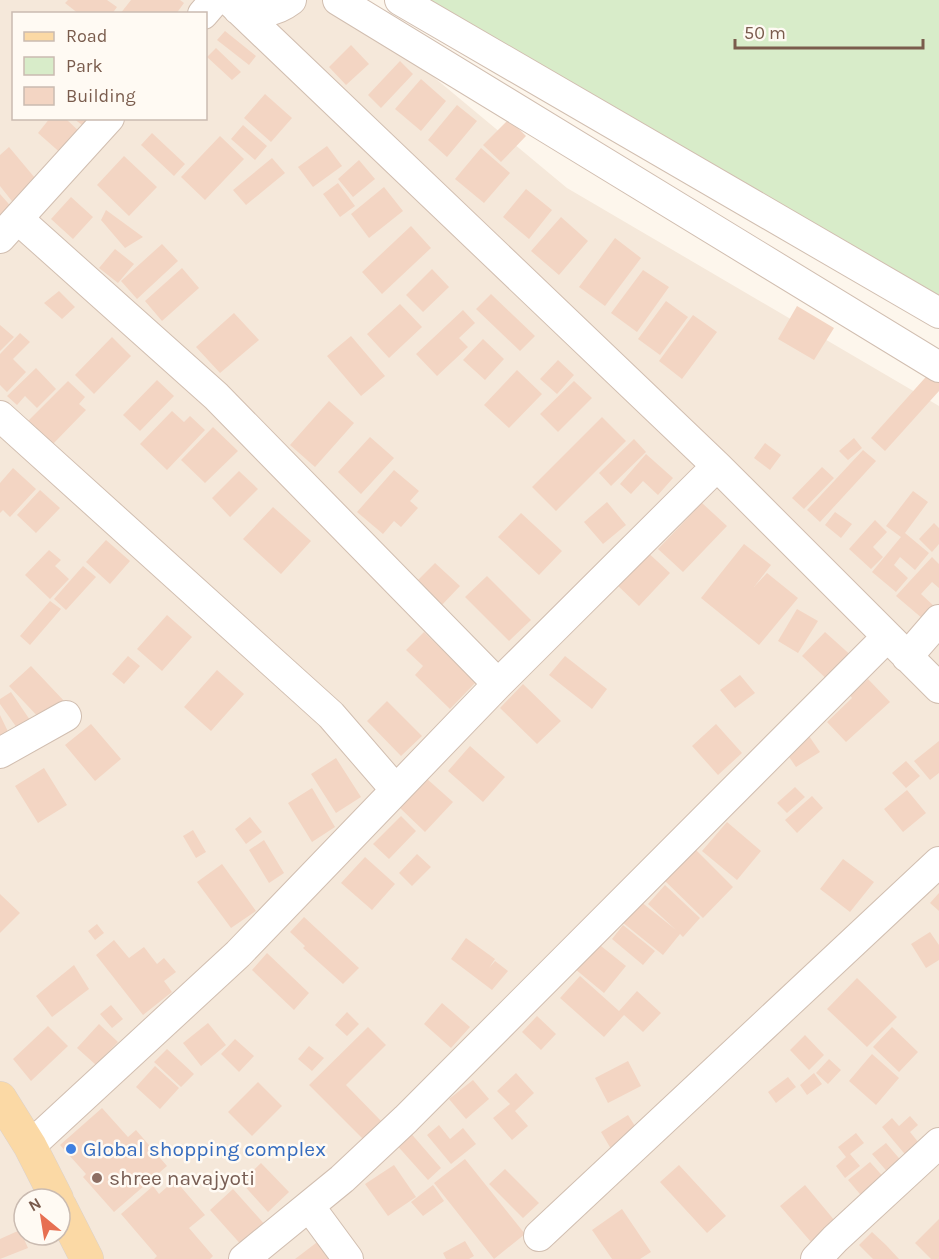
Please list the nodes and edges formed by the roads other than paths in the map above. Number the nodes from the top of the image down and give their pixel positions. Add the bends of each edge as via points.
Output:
1 (291, 0) edge
2 (338, 0) edge
3 (400, 0) edge
4 (227, 3) edge
5 (207, 12) edge
6 (107, 120) edge
7 (9, 229) edge
8 (939, 313) edge
9 (939, 368) edge
10 (0, 416) edge
11 (717, 466) junction
12 (939, 620) edge
13 (897, 647) junction
14 (498, 684) junction
15 (939, 688) edge
16 (66, 716) dead end
17 (0, 753) edge
18 (395, 789) junction
19 (939, 862) edge
20 (0, 1098) edge
21 (939, 1143) edge
22 (30, 1146) junction
23 (51, 1187) edge
24 (309, 1206) junction
25 (72, 1230) edge
26 (538, 1236) dead end
27 (87, 1259) edge
28 (244, 1259) edge
29 (348, 1259) edge
30 (816, 1259) edge

1 - 4 street via 268,12
2 - 9 street
3 - 8 street
4 - 5 street
4 - 11 street
6 - 7 street
7 - 14 street via 216,396
10 - 18 street via 331,715
11 - 13 street
11 - 14 street
12 - 13 street
13 - 15 street
13 - 24 street via 406,1119
14 - 18 street
16 - 17 street
18 - 22 street via 238,954
19 - 26 street
20 - 22 main road
21 - 30 street
22 - 23 main road
24 - 28 street
24 - 29 street
25 - 27 main road

